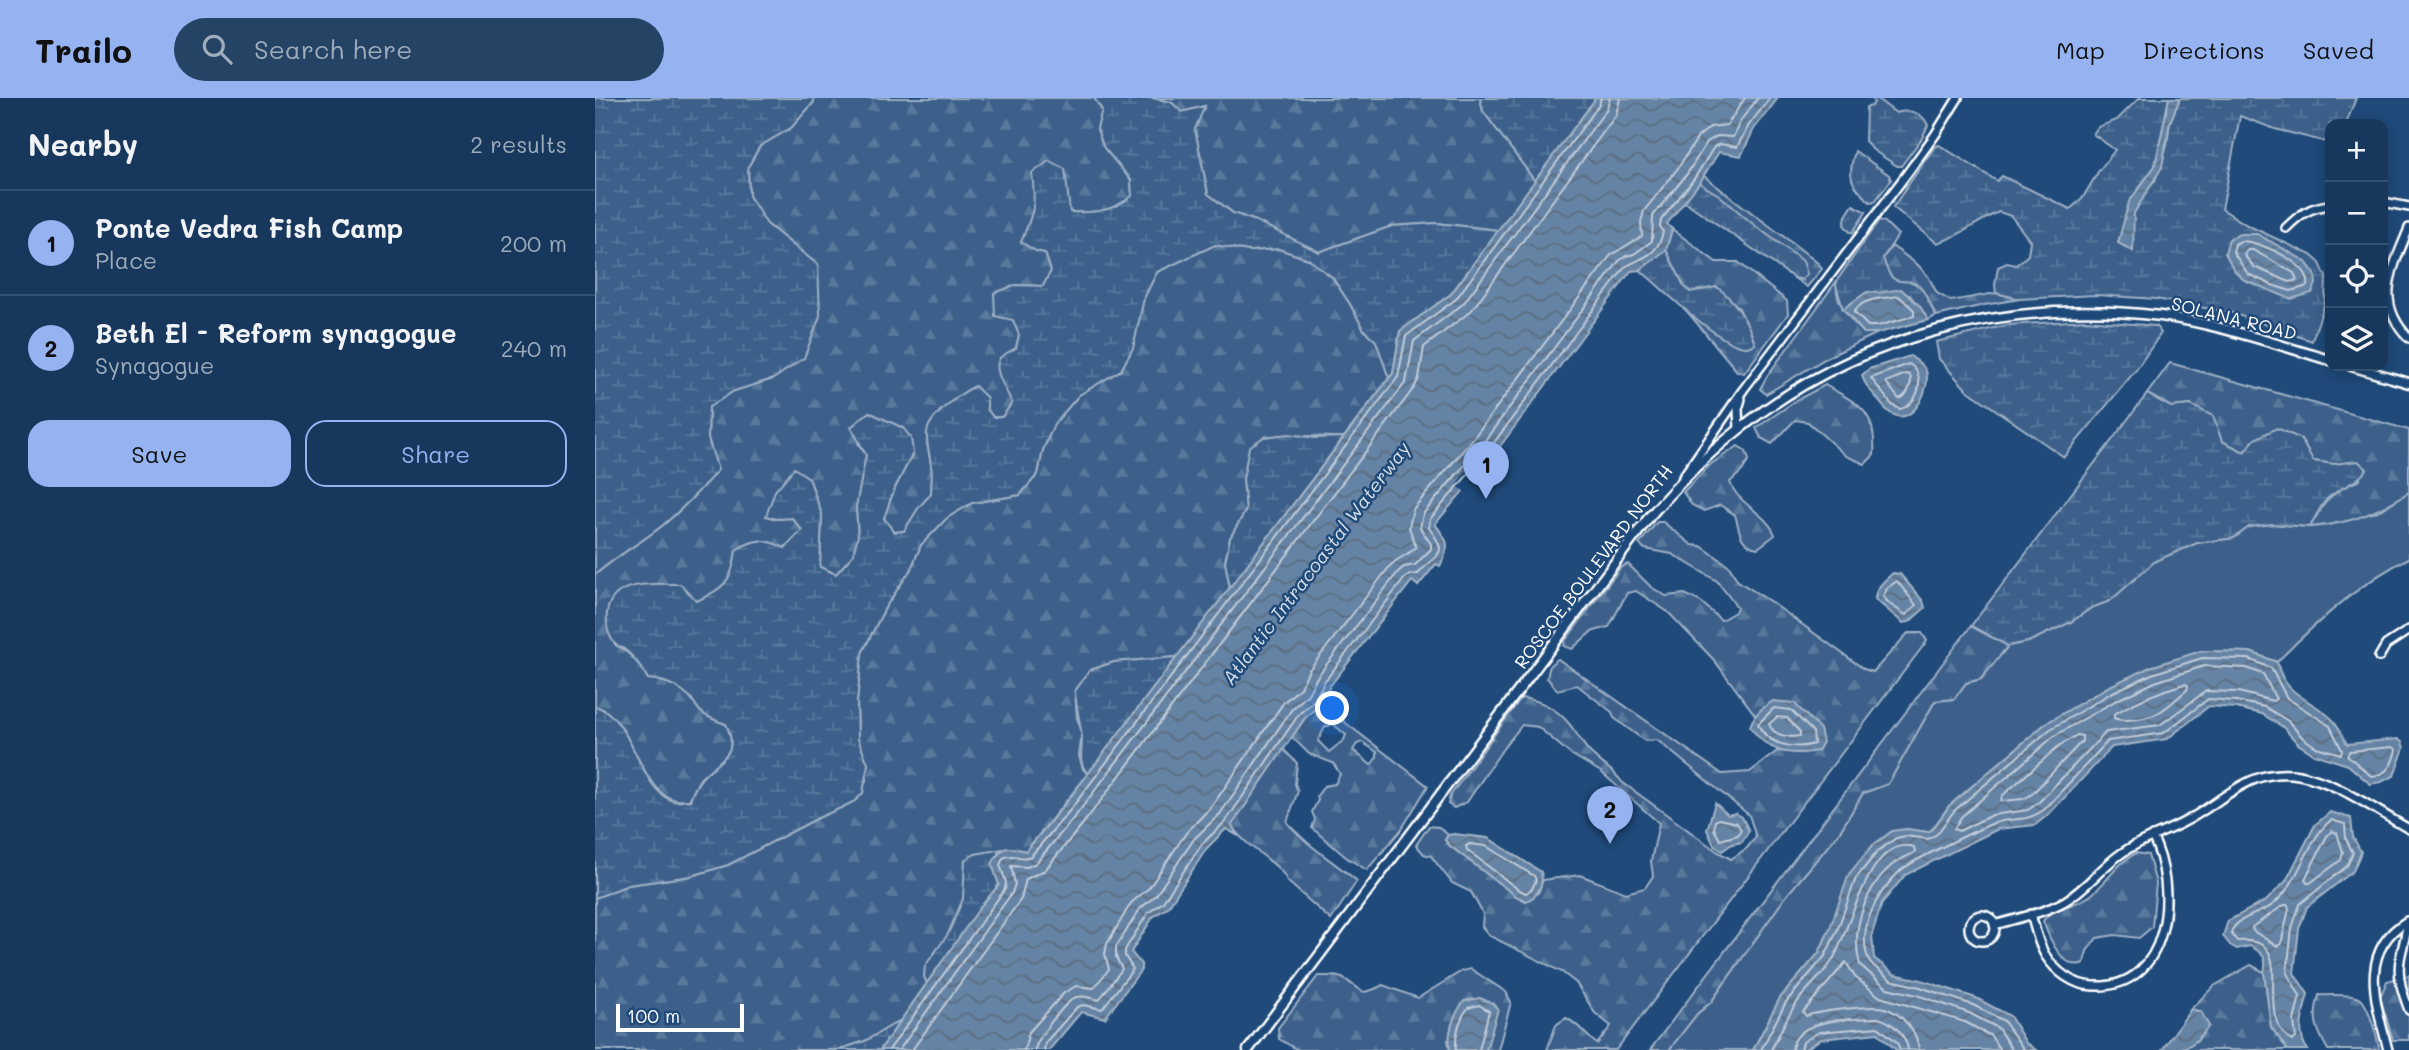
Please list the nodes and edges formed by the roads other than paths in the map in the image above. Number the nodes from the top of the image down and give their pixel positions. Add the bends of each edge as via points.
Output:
1 (1958, 98) edge
2 (2388, 203) edge
3 (2325, 205) edge
4 (2409, 208) edge
5 (2286, 228) dead end
6 (2409, 228) edge
7 (2409, 338) edge
8 (2325, 359) edge
9 (2368, 371) edge
10 (2409, 383) edge
11 (1743, 390) junction
12 (1739, 429) junction
13 (1675, 487) junction
14 (2409, 630) edge
15 (2379, 657) dead end
16 (2409, 829) edge
17 (2152, 836) junction
18 (2031, 914) junction
19 (2408, 920) edge
20 (1994, 925) dead end
21 (2409, 1010) edge
22 (1248, 1050) edge
23 (2388, 1050) edge

1 - 11 street, ROSCOE BOULEVARD NORTH via 1906,175
2 - 4 street
3 - 5 street via 2304,212
6 - 7 street via 2391,270 2388,292 2394,318
8 - 12 street, SOLANA ROAD via 2164,317 2099,311 2013,315 1947,328 1874,350 1804,385
9 - 10 street
11 - 12 street
11 - 13 street, ROSCOE BOULEVARD NORTH
12 - 13 street, SOLANA ROAD
13 - 22 street, ROSCOE BOULEVARD NORTH
14 - 15 street via 2393,639
16 - 17 street via 2321,780 2284,774 2239,786 2187,821
17 - 18 street via 2121,853 2067,900
17 - 18 street via 2163,862 2167,911 2156,949 2136,974 2095,986 2066,977 2043,952
18 - 20 street
19 - 21 street via 2399,964
19 - 23 street via 2385,940 2372,979

